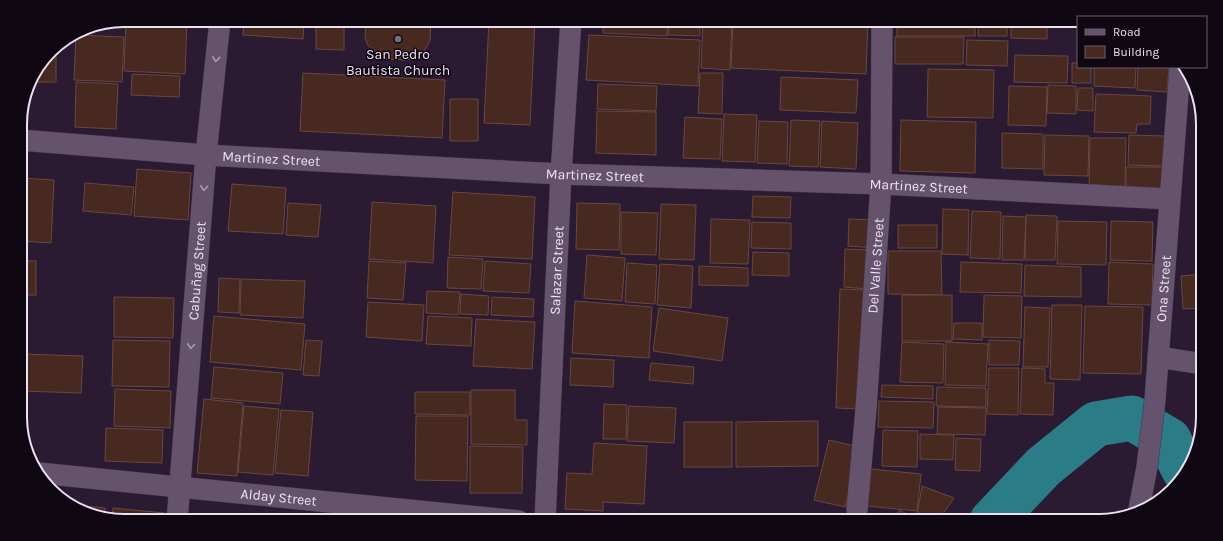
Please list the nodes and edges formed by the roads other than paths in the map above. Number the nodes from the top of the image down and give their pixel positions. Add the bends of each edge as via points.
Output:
1 (219, 27) edge
2 (571, 27) edge
3 (882, 27) edge
4 (1180, 71) edge
5 (27, 141) edge
6 (206, 155) junction
7 (561, 174) junction
8 (881, 184) junction
9 (1170, 199) junction
10 (1158, 357) junction
11 (1196, 363) edge
12 (46, 474) edge
13 (181, 486) junction
14 (1140, 505) edge
15 (857, 510) dead end
16 (178, 514) edge
17 (451, 514) edge
18 (545, 514) edge

1 -> 6 street, Cabuñag Street
2 - 7 street, Salazar Street
3 - 8 street, Del Valle Street
4 - 9 street, Ona Street
5 - 6 street, Martinez Street
6 - 7 street, Martinez Street
6 -> 13 street, Cabuñag Street
7 - 8 street, Martinez Street
7 - 18 street, Salazar Street
8 - 9 street, Martinez Street
8 - 15 street, Del Valle Street
9 - 10 street, Ona Street
10 - 11 street
10 - 14 street, Ona Street via 1147,467
12 - 13 street, Alday Street
13 - 16 street, Cabuñag Street
13 - 17 street, Alday Street

